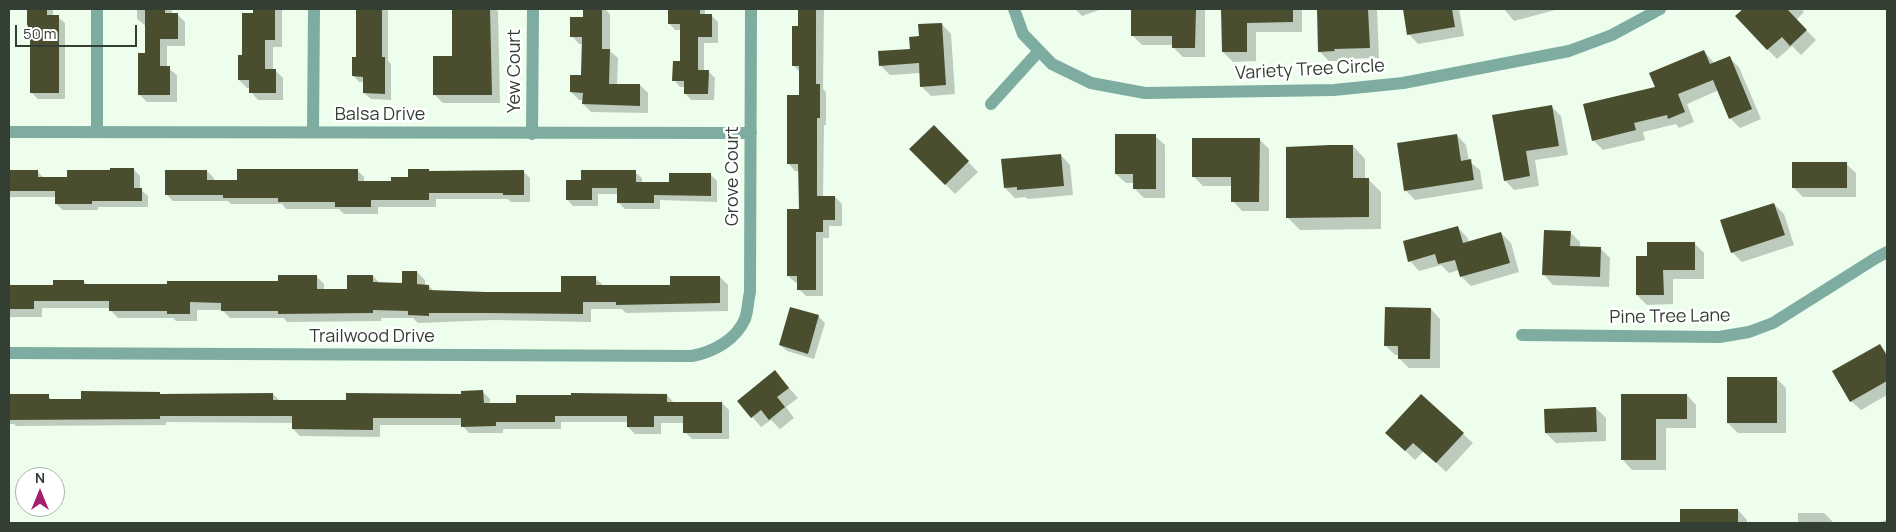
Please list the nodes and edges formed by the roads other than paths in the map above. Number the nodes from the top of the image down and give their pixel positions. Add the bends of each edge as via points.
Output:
1 (97, 9) edge
2 (314, 9) edge
3 (533, 9) edge
4 (751, 9) edge
5 (1014, 9) edge
6 (1660, 9) edge
7 (1039, 51) junction
8 (991, 104) dead end
9 (9, 132) edge
10 (98, 132) junction
11 (313, 132) junction
12 (750, 133) junction
13 (532, 134) junction
14 (1887, 252) edge
15 (1522, 335) dead end
16 (730, 339) joint
17 (9, 353) edge

1 - 10 street
2 - 11 street
3 - 13 street, Yew Court
4 - 12 street, Grove Court
5 - 7 street, Variety Tree Circle via 1023,34
6 - 7 street, Variety Tree Circle via 1612,35 1569,51 1403,83 1334,90 1145,93 1091,82 1052,64
7 - 8 street
9 - 10 street, Balsa Drive
10 - 11 street, Balsa Drive
11 - 13 street, Balsa Drive
12 - 13 street, Balsa Drive
12 - 16 street, Grove Court via 750,292 745,319
14 - 15 street, Pine Tree Lane via 1773,323 1749,332 1720,337
16 - 17 street, Trailwood Drive via 708,353 692,356

